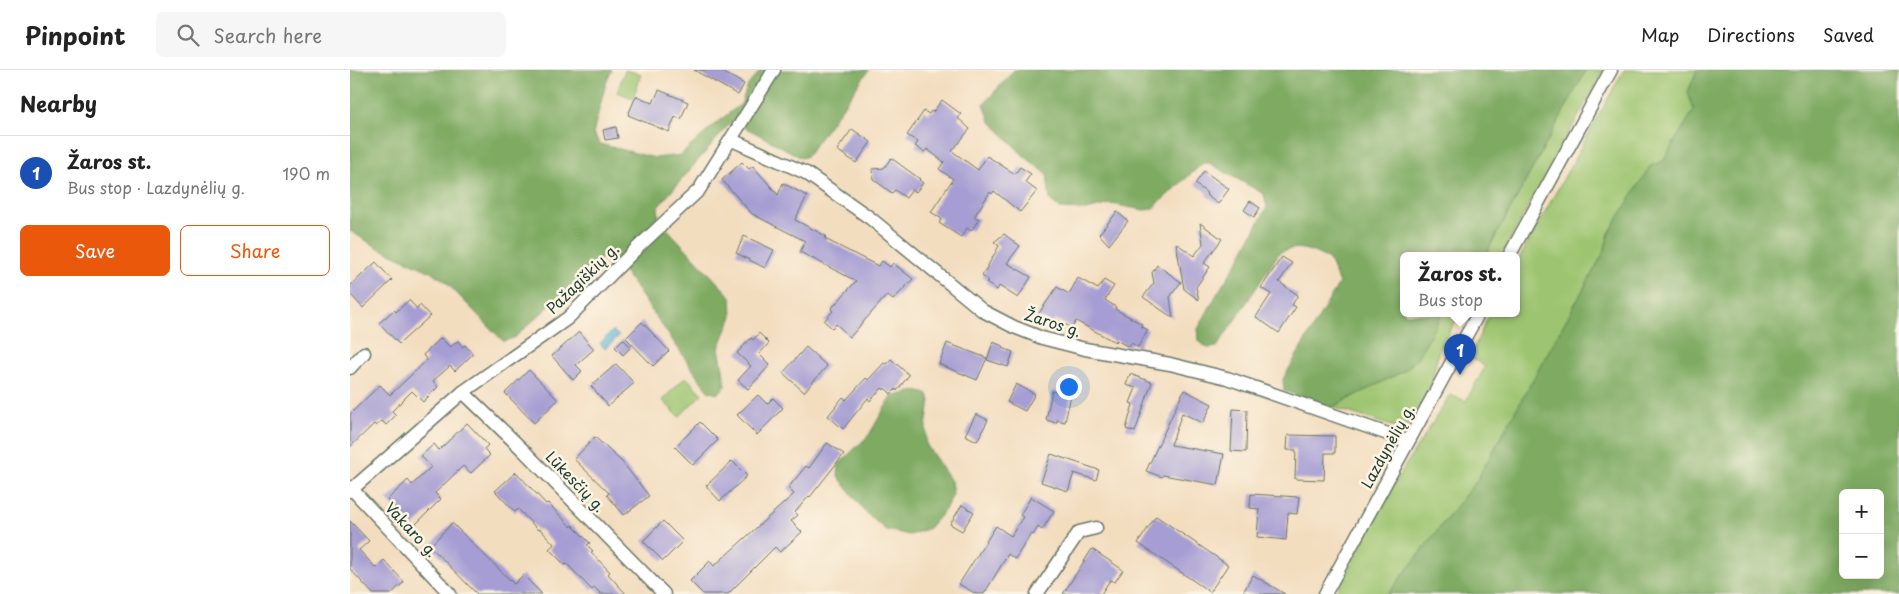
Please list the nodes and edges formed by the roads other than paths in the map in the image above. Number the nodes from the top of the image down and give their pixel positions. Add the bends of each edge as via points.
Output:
1 (774, 70) edge
2 (1611, 70) edge
3 (732, 140) junction
4 (1512, 252) edge
5 (1476, 317) edge
6 (364, 353) dead end
7 (350, 368) edge
8 (463, 392) junction
9 (1408, 441) junction
10 (351, 489) edge
11 (1096, 528) dead end
12 (450, 594) edge
13 (664, 594) edge
14 (1037, 594) edge
15 (1325, 594) edge

1 - 3 street, Pažagiškių g.
2 - 4 street
3 - 8 street, Pažagiškių g. via 699,190 568,318
3 - 9 street, Žaros g. via 806,172 870,218 983,311 1014,327 1085,349 1227,378
5 - 9 street, Lazdynėlių g.
6 - 7 street
8 - 10 street, Pažagiškių g.
8 - 13 street, Lūkesčių g.
9 - 15 street, Lazdynėlių g.
10 - 12 street, Vakaro g.
11 - 14 street via 1079,532

